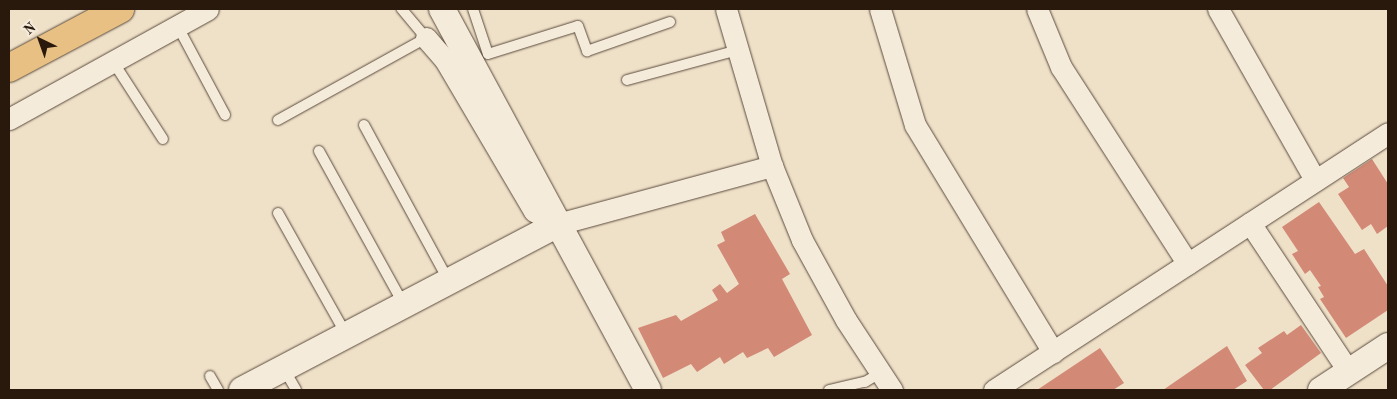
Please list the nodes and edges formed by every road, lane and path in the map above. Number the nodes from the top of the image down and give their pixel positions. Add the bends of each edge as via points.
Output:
1 (120, 9) edge
2 (208, 9) edge
3 (402, 9) edge
4 (442, 9) edge
5 (473, 9) edge
6 (726, 9) edge
7 (880, 9) edge
8 (1037, 9) edge
9 (1218, 9) edge
10 (670, 22) dead end
11 (177, 25) junction
12 (426, 38) junction
13 (738, 50) junction
14 (111, 60) junction
15 (9, 68) edge
16 (628, 80) dead end
17 (225, 114) dead end
18 (9, 119) edge
19 (278, 120) dead end
20 (364, 126) dead end
21 (1388, 133) edge
22 (163, 139) dead end
23 (319, 151) dead end
24 (772, 166) junction
25 (1315, 180) junction
26 (278, 213) dead end
27 (1250, 223) junction
28 (558, 224) junction
29 (1188, 264) junction
30 (448, 280) junction
31 (403, 303) junction
32 (346, 334) junction
33 (1388, 346) edge
34 (1053, 352) junction
35 (283, 368) junction
36 (210, 376) dead end
37 (1353, 381) edge
38 (886, 382) edge
39 (218, 390) edge
40 (242, 390) edge
41 (296, 390) edge
42 (648, 390) edge
43 (829, 390) edge
44 (994, 390) edge
45 (1321, 390) edge

1 - 15 highway
2 - 11 street
3 - 12 lane
4 - 28 street
5 - 10 lane via 488,54 578,26 587,51
6 - 13 street
7 - 34 street via 915,124
8 - 29 street via 1061,67
9 - 25 street
11 - 14 street
11 - 17 lane
12 - 19 lane
12 - 28 street via 445,60 534,211
13 - 16 lane
13 - 24 street
14 - 18 street
14 - 22 lane
20 - 30 lane
21 - 25 street
23 - 31 lane
24 - 28 street
24 - 38 street via 802,240 846,320
25 - 27 street
26 - 32 lane
27 - 29 street
27 - 37 street
28 - 30 street
28 - 42 street
29 - 34 street
30 - 31 street
31 - 32 street
32 - 35 street
33 - 37 street
34 - 44 street
35 - 40 street
35 - 41 lane
36 - 39 lane
37 - 45 street
38 - 43 lane via 865,382

